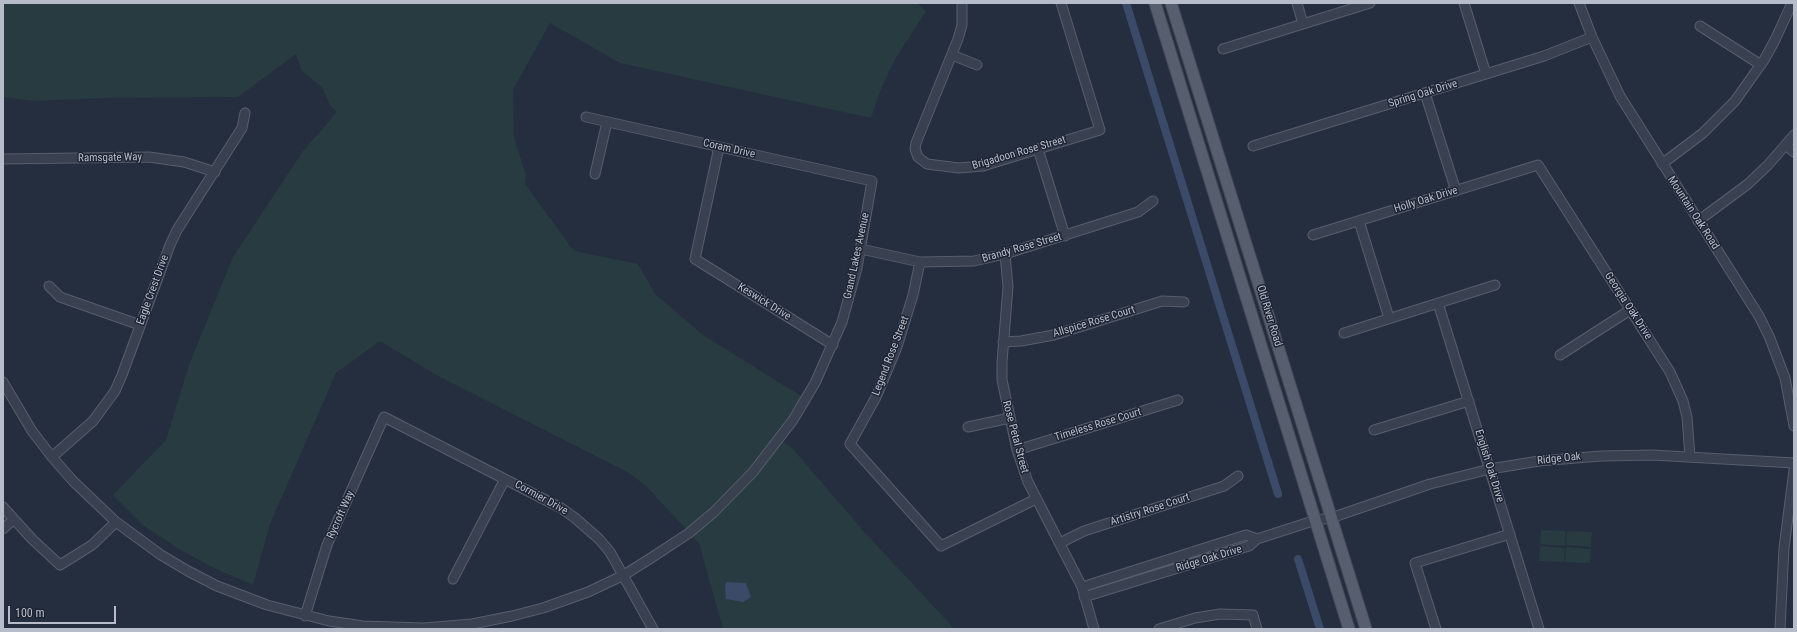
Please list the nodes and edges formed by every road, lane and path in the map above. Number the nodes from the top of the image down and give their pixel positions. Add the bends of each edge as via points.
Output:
1 (962, 3) edge
2 (1062, 3) edge
3 (1155, 3) edge
4 (1171, 3) edge
5 (1297, 3) edge
6 (1370, 3) edge
7 (1464, 3) edge
8 (1579, 3) edge
9 (1792, 3) edge
10 (1303, 24) junction
11 (1700, 26) dead end
12 (1592, 37) junction
13 (1223, 49) dead end
14 (952, 55) junction
15 (977, 65) dead end
16 (1761, 65) junction
17 (1486, 74) junction
18 (1425, 93) junction
19 (245, 113) dead end
20 (586, 118) dead end
21 (607, 122) junction
22 (1794, 135) edge
23 (1786, 145) junction
24 (1253, 146) dead end
25 (720, 147) junction
26 (1038, 149) junction
27 (1794, 152) edge
28 (3, 159) edge
29 (1662, 164) junction
30 (1538, 165) joint
31 (215, 172) junction
32 (595, 174) dead end
33 (872, 181) joint
34 (1456, 191) junction
35 (1153, 201) dead end
36 (1359, 221) junction
37 (1698, 221) junction
38 (1313, 235) dead end
39 (1065, 236) junction
40 (861, 249) junction
41 (1005, 254) junction
42 (920, 262) junction
43 (1495, 285) dead end
44 (50, 286) dead end
45 (1184, 302) dead end
46 (1438, 303) junction
47 (1630, 310) junction
48 (1389, 318) junction
49 (140, 325) junction
50 (1344, 332) dead end
51 (1003, 342) junction
52 (833, 345) junction
53 (1560, 355) dead end
54 (3, 382) edge
55 (1178, 400) dead end
56 (1468, 401) junction
57 (384, 417) joint
58 (1010, 418) junction
59 (1794, 426) edge
60 (968, 427) dead end
61 (1374, 430) dead end
62 (1017, 450) junction
63 (52, 457) junction
64 (1690, 457) junction
65 (1794, 463) edge
66 (1490, 469) junction
67 (1794, 470) edge
68 (1238, 476) dead end
69 (505, 479) junction
70 (1036, 499) junction
71 (3, 506) edge
72 (1331, 518) junction
73 (14, 519) junction
74 (1316, 520) junction
75 (116, 522) junction
76 (3, 529) edge
77 (1510, 534) junction
78 (1257, 539) junction
79 (1060, 543) junction
80 (624, 575) junction
81 (453, 579) dead end
82 (1082, 587) junction
83 (1084, 597) junction
84 (305, 616) junction
85 (489, 625) edge
86 (363, 627) edge
87 (653, 629) edge
88 (1094, 629) edge
89 (1159, 629) edge
90 (1257, 629) edge
91 (1349, 629) edge
92 (1366, 629) edge
93 (1436, 629) edge
94 (1539, 629) edge
95 (1780, 629) edge

1 - 14 street via 962,25
2 - 26 street, Brigadoon Rose Street via 1100,130
3 - 74 main road, Old River Road
4 - 72 main road, Old River Road
5 - 10 street
6 - 10 street
7 - 17 street
8 - 12 street, Mountain Oak Road
9 - 16 street
10 - 13 street
11 - 16 street
12 - 17 street, Spring Oak Drive via 1544,56
12 - 29 street, Mountain Oak Road via 1620,96
14 - 15 street
14 - 26 street, Brigadoon Rose Street via 916,143 917,155 927,164 946,168 971,168
16 - 29 street via 1720,118
17 - 18 street, Spring Oak Drive
18 - 24 street, Spring Oak Drive
18 - 34 street
19 - 31 street, Eagle Crest Drive via 242,128
20 - 21 street, Coram Drive
21 - 25 street, Coram Drive
21 - 32 street
22 - 23 street
23 - 27 street
23 - 37 street via 1748,184
25 - 33 street, Coram Drive
25 - 52 street, Keswick Drive via 695,259
26 - 39 street
28 - 31 street, Ramsgate Way via 149,157 184,162
29 - 37 street, Mountain Oak Road
30 - 34 street, Holly Oak Drive
30 - 47 street, Georgia Oak Drive
31 - 49 street, Eagle Crest Drive via 177,230
33 - 40 street, Grand Lakes Avenue
34 - 36 street, Holly Oak Drive
35 - 39 street, Brandy Rose Street via 1138,212
36 - 38 street, Holly Oak Drive
36 - 48 street
37 - 59 street, Mountain Oak Road via 1769,336 1785,378
39 - 41 street, Brandy Rose Street
40 - 42 street, Brandy Rose Street
40 - 52 street, Grand Lakes Avenue via 851,292
41 - 42 street, Brandy Rose Street via 974,261
41 - 51 street, Rose Petal Street via 1008,287
42 - 70 street, Legend Rose Street via 897,347 876,397 850,444 941,546
43 - 46 street
44 - 49 street via 60,297
45 - 51 street, Allspice Rose Court via 1162,301 1043,337
46 - 48 street
46 - 56 street, English Oak Drive
47 - 53 street
47 - 64 street, Georgia Oak Drive via 1676,384 1687,417
48 - 50 street
49 - 63 street, Eagle Crest Drive via 122,375 104,408
51 - 58 street, Rose Petal Street via 1002,380
52 - 80 street, Grand Lakes Avenue via 801,408 753,472 689,533
54 - 63 street, Grand Lakes Avenue via 29,426
55 - 62 street, Timeless Rose Court
56 - 61 street
56 - 66 street, English Oak Drive
57 - 69 street, Cormier Drive
57 - 84 street, Rycroft Way via 327,545
58 - 60 street
58 - 62 street, Rose Petal Street
62 - 70 street, Rose Petal Street
63 - 75 street, Grand Lakes Avenue
64 - 65 street, Ridge Oak
64 - 66 street, Ridge Oak via 1576,457
66 - 72 street, Ridge Oak via 1430,484
66 - 77 street, English Oak Drive
67 - 95 street via 1784,548
68 - 79 street, Artistry Rose Court via 1224,486 1084,531
69 - 80 street, Cormier Drive via 575,518 600,540
69 - 81 street
70 - 79 street, Rose Petal Street
71 - 73 street
72 - 74 street, Ridge Oak Drive
72 - 92 main road, Old River Road
73 - 75 street via 60,565 92,546
73 - 76 street
74 - 78 street, Ridge Oak Drive
74 - 91 main road, Old River Road
75 - 84 street, Grand Lakes Avenue via 161,555 217,586 266,605
77 - 93 street via 1415,563
77 - 94 street, English Oak Drive
78 - 82 street, Ridge Oak Drive via 1246,535
78 - 83 street, Ridge Oak Drive via 1249,546
79 - 82 street, Rose Petal Street
80 - 85 street, Grand Lakes Avenue via 566,600
80 - 87 street, Cormier Drive
82 - 83 street, Rose Petal Street
83 - 88 street, Rose Petal Street
84 - 86 street, Grand Lakes Avenue
85 - 86 street, Grand Lakes Avenue
89 - 90 street via 1207,615 1253,615

